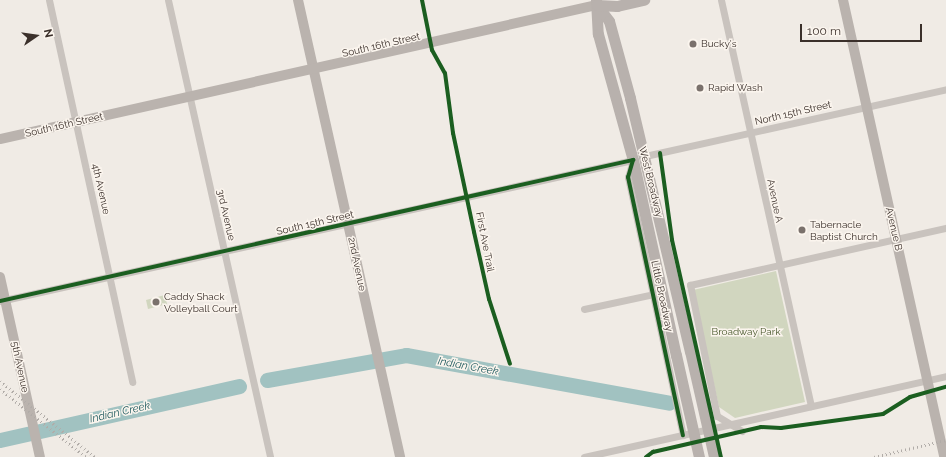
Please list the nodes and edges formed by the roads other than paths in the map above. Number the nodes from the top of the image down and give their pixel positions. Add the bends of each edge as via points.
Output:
1 (48, 0) edge
2 (168, 0) edge
3 (298, 0) edge
4 (644, 0) edge
5 (721, 0) edge
6 (843, 0) edge
7 (599, 2) edge
8 (314, 69) junction
9 (946, 89) edge
10 (190, 97) junction
11 (866, 107) junction
12 (76, 122) junction
13 (750, 133) junction
14 (0, 139) edge
15 (646, 156) junction
16 (633, 160) junction
17 (348, 223) junction
18 (946, 228) edge
19 (896, 239) junction
20 (224, 251) junction
21 (779, 266) junction
22 (0, 277) edge
23 (110, 277) junction
24 (654, 294) junction
25 (2, 300) edge
26 (584, 309) dead end
27 (946, 376) edge
28 (927, 380) junction
29 (132, 382) dead end
30 (811, 406) junction
31 (731, 424) junction
32 (742, 431) dead end
33 (683, 435) junction
34 (40, 457) edge
35 (270, 457) edge
36 (400, 457) edge
37 (584, 457) edge
38 (699, 457) edge
39 (714, 457) edge
40 (944, 457) edge

1 - 12 street, 4th Avenue
2 - 10 street, 3rd Avenue
3 - 8 street, 2nd Avenue
4 - 7 main road via 613,6
5 - 13 street, Avenue A
6 - 11 street, Avenue B
7 - 8 street, South 16th Street
7 - 15 main road, West Broadway via 609,21
7 - 16 main road, West Broadway via 599,41
8 - 10 street, South 16th Street
8 - 17 street, 2nd Avenue
9 - 11 street, North 15th Street
10 - 12 street, South 16th Street
10 - 20 street, 3rd Avenue
11 - 13 street, North 15th Street
11 - 19 street, Avenue B
12 - 14 street, South 16th Street
12 - 23 street, 4th Avenue
13 - 15 street, North 15th Street
13 - 21 street, Avenue A
15 - 39 main road, West Broadway, bridge
16 - 17 street, South 15th Street
16 - 24 street, Little Broadway via 628,177
16 - 38 main road, West Broadway, bridge
17 - 20 street, South 15th Street
17 - 36 street, 2nd Avenue
18 - 19 street
19 - 21 street
19 - 28 street, Avenue B
20 - 23 street, South 15th Street
20 - 35 street, 3rd Avenue
21 - 30 street, Avenue A
21 - 31 street via 690,285 717,416
22 - 25 street, 5th Avenue
23 - 25 street, South 15th Street
23 - 29 street, 4th Avenue
24 - 26 street
24 - 33 street, Little Broadway
25 - 34 street, 5th Avenue
27 - 28 street
28 - 30 street
28 - 40 street, Avenue B
30 - 31 street
31 - 32 street
31 - 33 street
33 - 37 street

